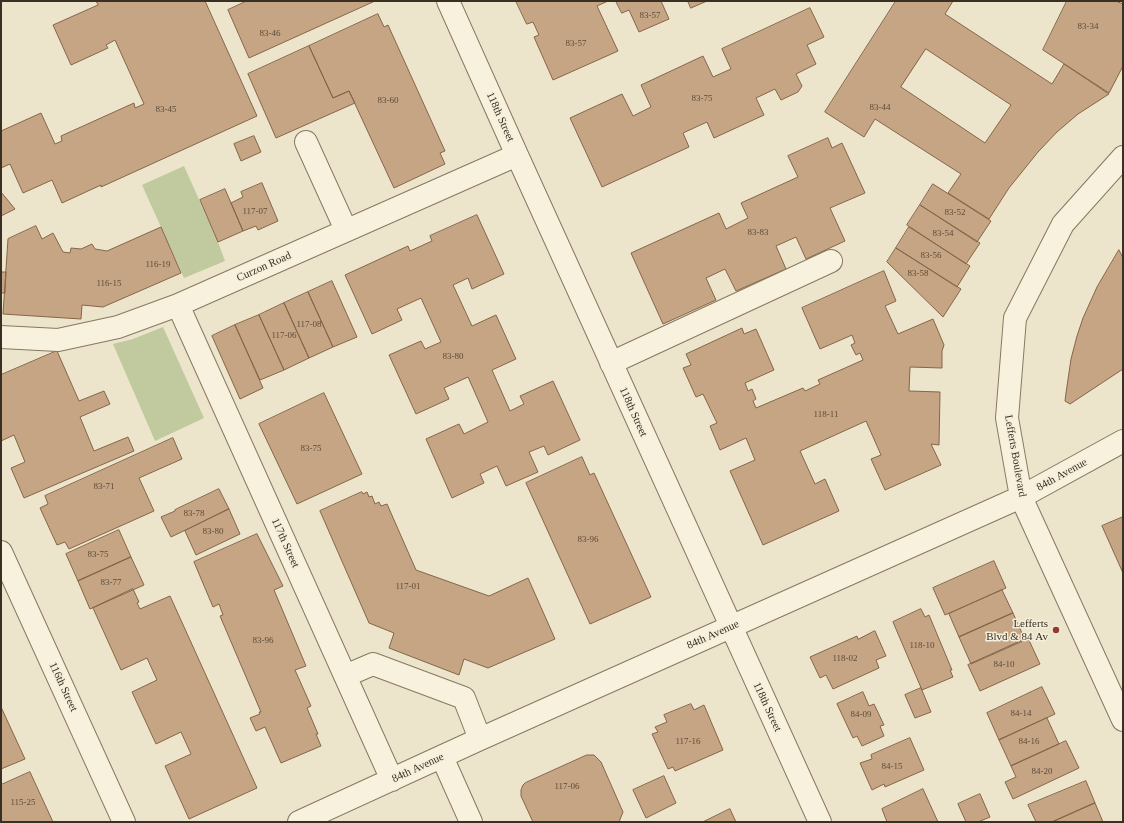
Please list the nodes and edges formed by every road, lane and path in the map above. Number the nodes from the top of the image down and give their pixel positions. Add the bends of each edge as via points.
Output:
1 (448, 1) edge
2 (306, 142) dead end
3 (517, 155) junction
4 (1123, 157) edge
5 (346, 230) junction
6 (831, 261) dead end
7 (178, 305) junction
8 (1, 337) edge
9 (611, 363) junction
10 (1123, 441) edge
11 (1021, 496) junction
12 (1, 552) edge
13 (731, 627) junction
14 (345, 676) junction
15 (1123, 720) edge
16 (480, 739) junction
17 (442, 757) junction
18 (392, 780) junction
19 (124, 822) edge
20 (299, 822) edge
21 (471, 822) edge
22 (820, 822) edge

1 - 3 street, 118th Street
2 - 5 street
3 - 5 street, Curzon Road
3 - 9 street, 118th Street
4 - 11 street, Lefferts Boulevard via 1063,224 1015,318 1006,418
5 - 7 street, Curzon Road
6 - 9 street
7 - 8 street, Curzon Road via 118,327 58,340
7 - 14 street, 117th Street
9 - 13 street, 118th Street
10 - 11 street, 84th Avenue
11 - 13 street, 84th Avenue
11 - 15 street, Lefferts Boulevard
12 - 19 street, 116th Street
13 - 16 street, 84th Avenue
13 - 22 street, 118th Street
14 - 16 street via 372,664 464,698
14 - 18 street, 117th Street
16 - 17 street, 84th Avenue
17 - 18 street, 84th Avenue
17 - 21 street
18 - 20 street, 84th Avenue

